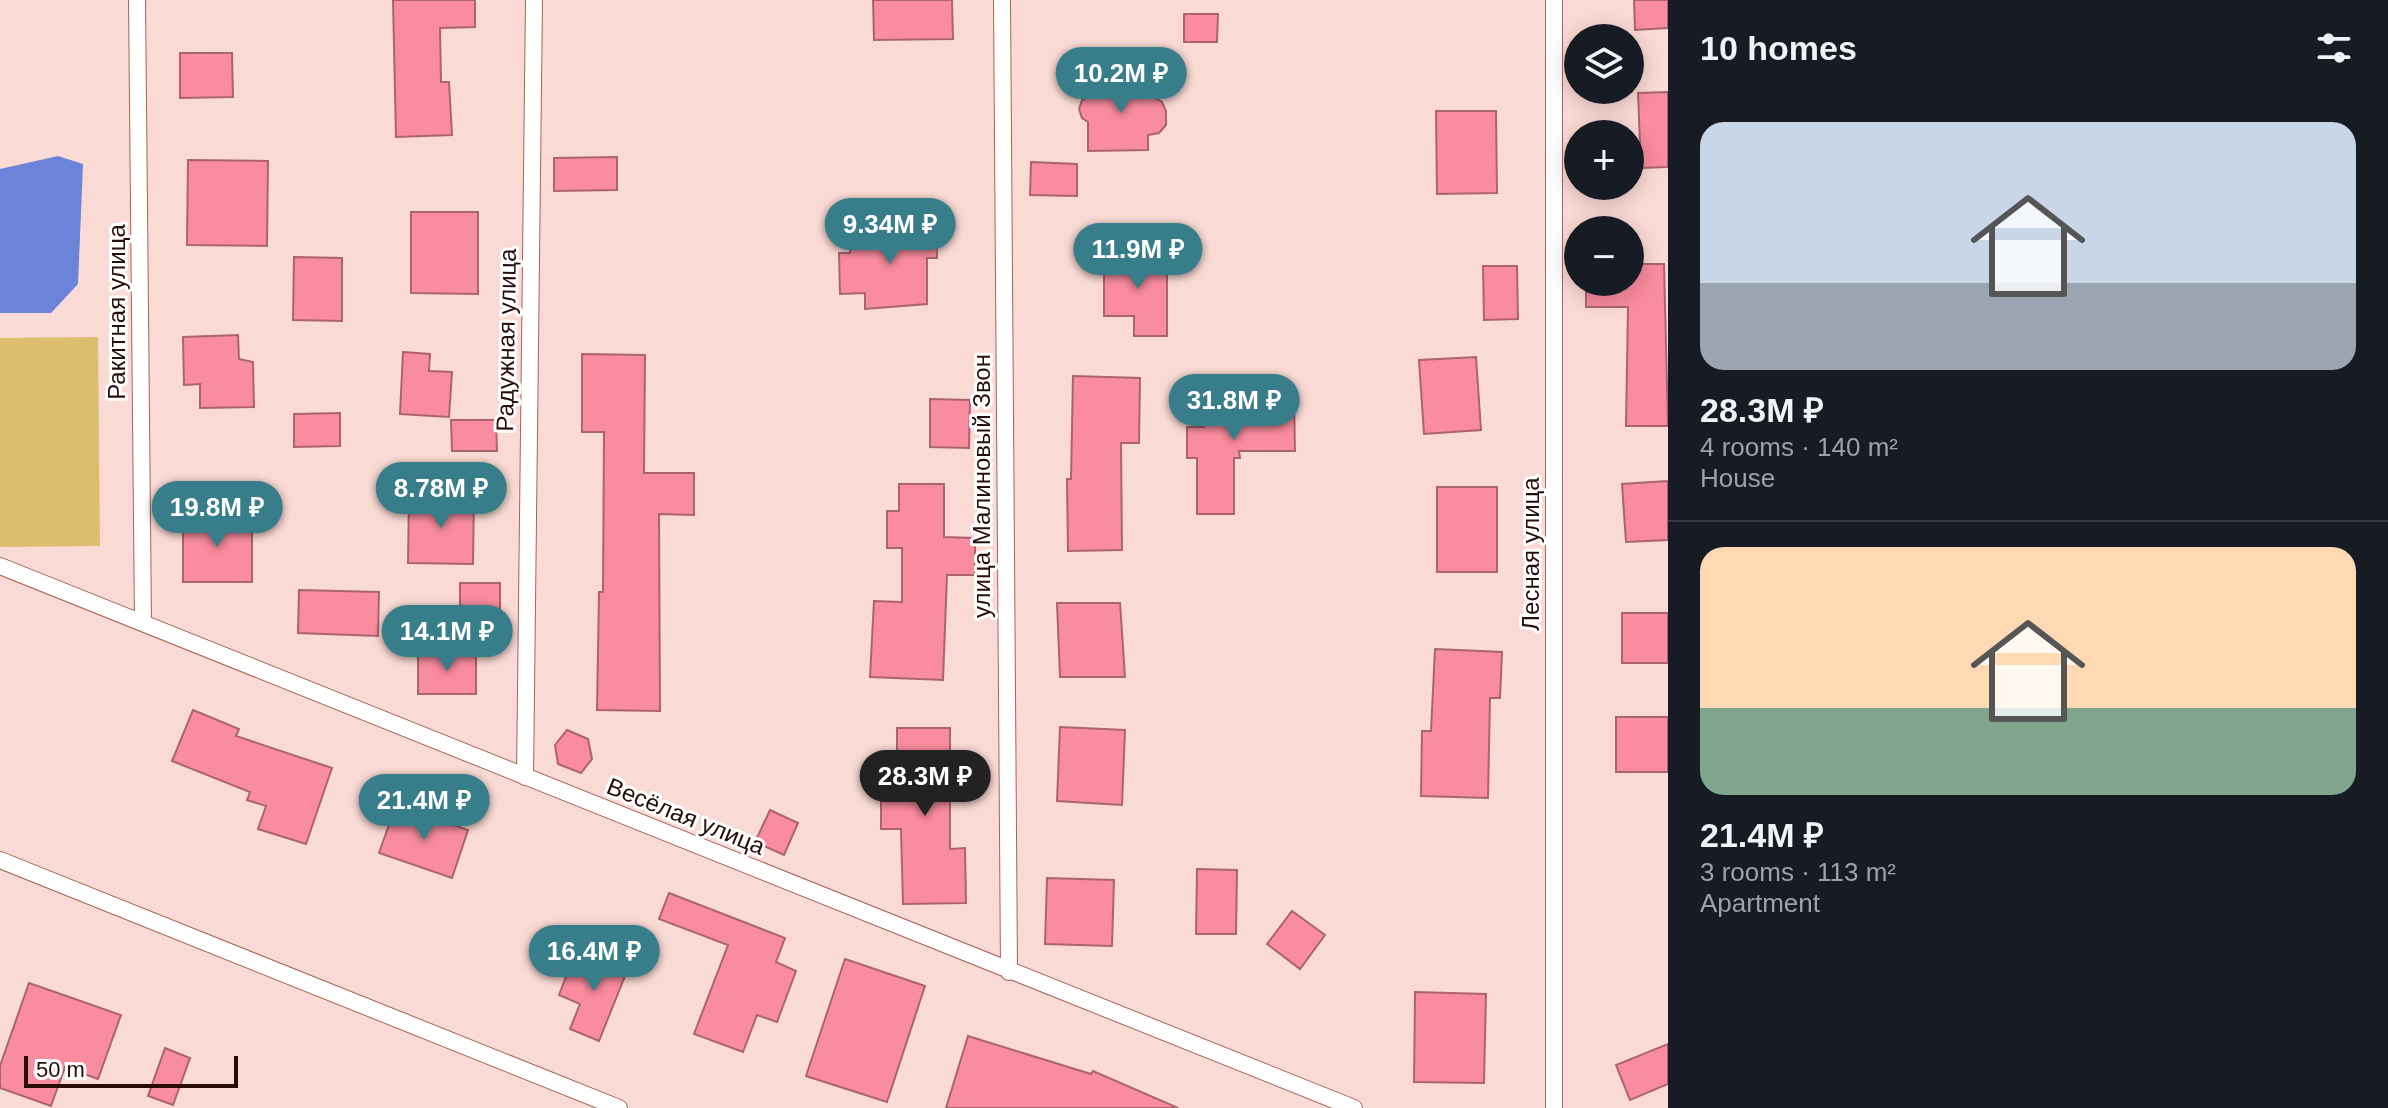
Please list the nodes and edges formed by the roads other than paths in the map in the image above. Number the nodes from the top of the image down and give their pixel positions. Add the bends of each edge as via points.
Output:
1 (137, 0) edge
2 (534, 0) edge
3 (1002, 0) edge
4 (1554, 0) edge
5 (0, 566) edge
6 (143, 623) junction
7 (525, 777) junction
8 (0, 860) edge
9 (1009, 972) junction
10 (619, 1108) edge
11 (1354, 1108) edge
12 (1554, 1108) edge

1 - 6 lane, Ракитная улица
2 - 7 lane, Радужная улица
3 - 9 lane, улица Малиновый Звон
4 - 12 lane, Лесная улица
5 - 6 lane, Весёлая улица
6 - 7 lane, Весёлая улица
7 - 9 lane, Весёлая улица
8 - 10 lane
9 - 11 lane, Весёлая улица

